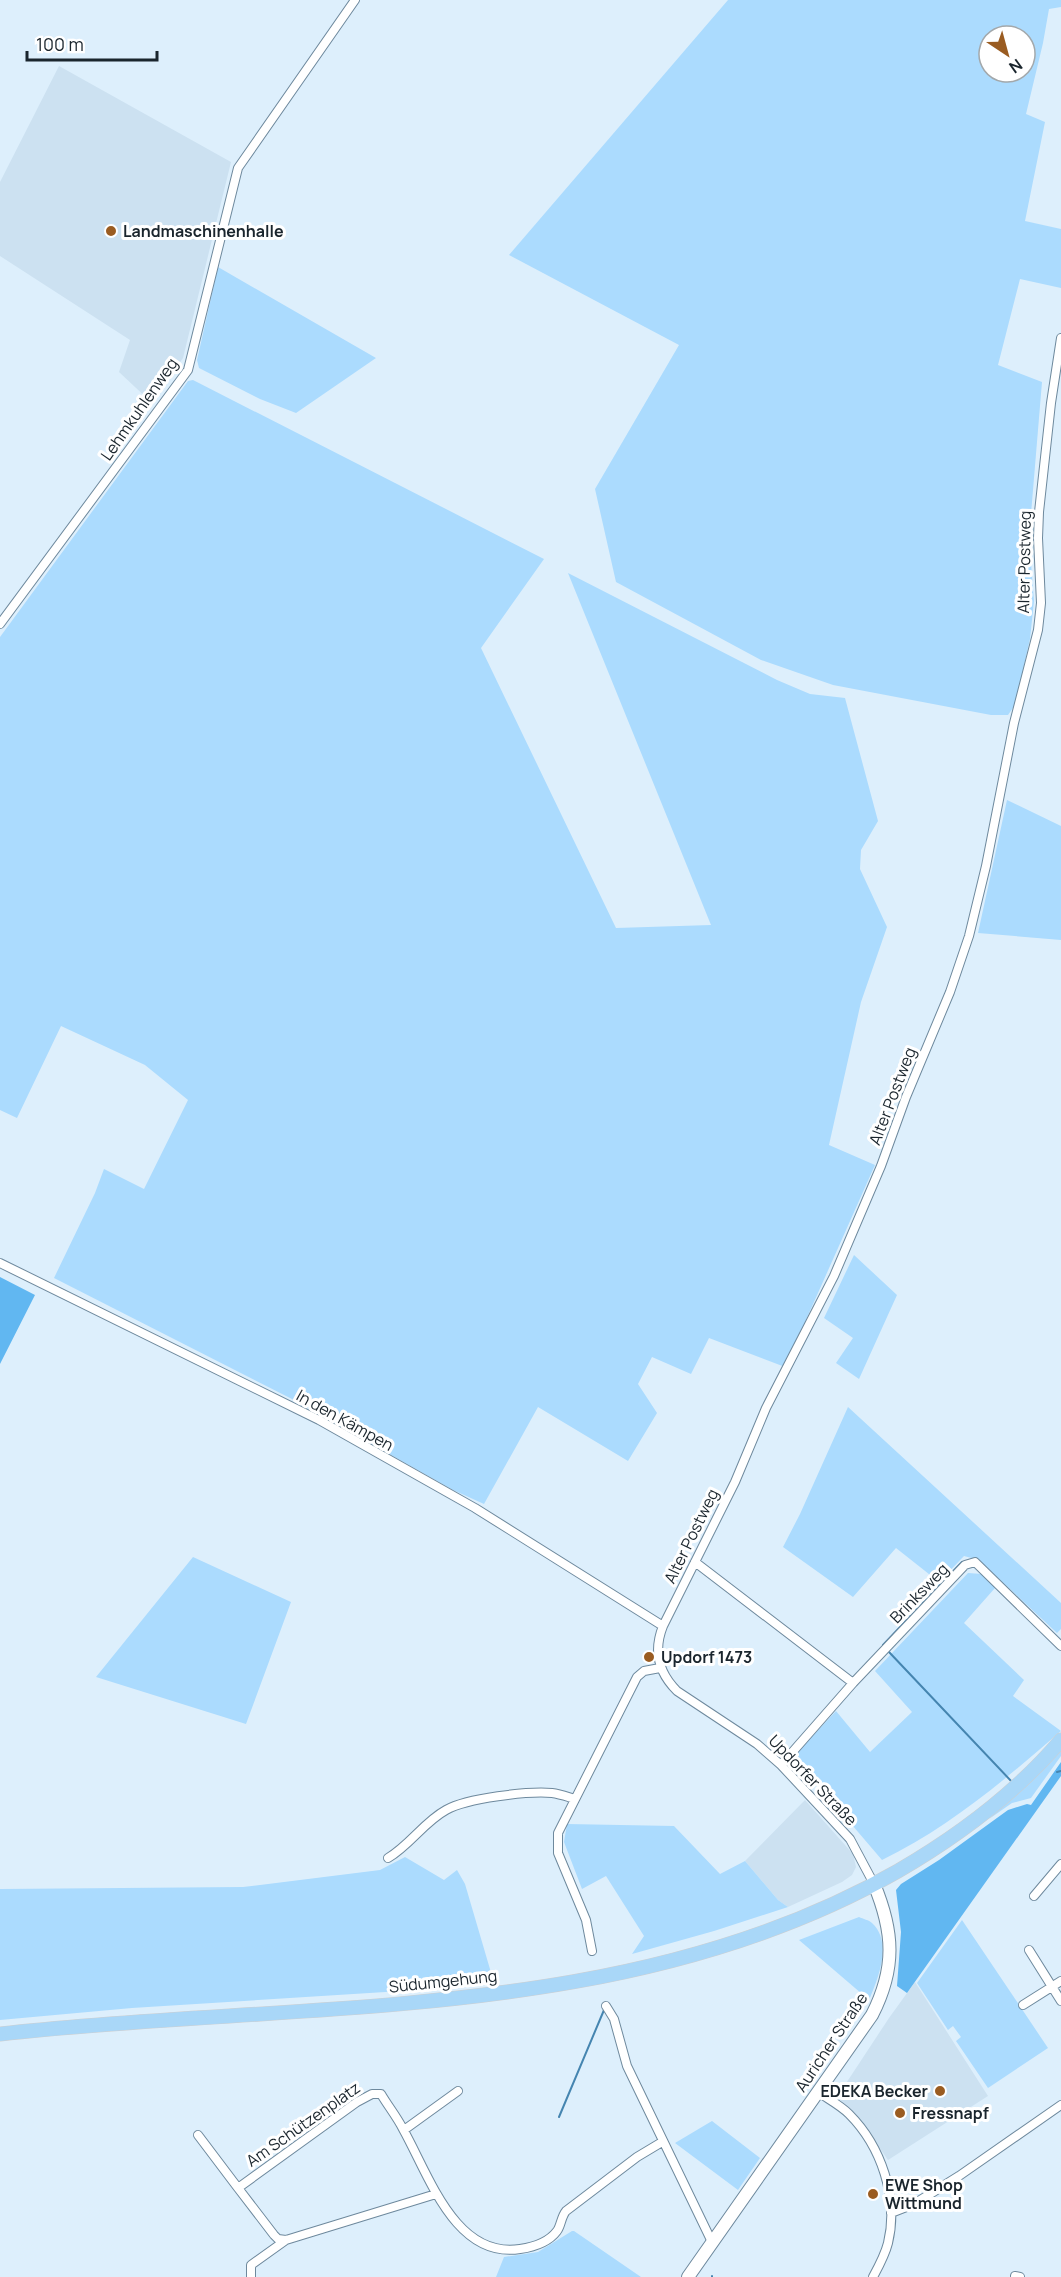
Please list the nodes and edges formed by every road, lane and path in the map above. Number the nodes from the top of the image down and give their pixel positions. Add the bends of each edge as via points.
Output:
1 (355, 0) edge
2 (1061, 338) edge
3 (0, 624) edge
4 (0, 1263) edge
5 (695, 1562) junction
6 (663, 1626) junction
7 (1061, 1646) edge
8 (660, 1668) junction
9 (853, 1683) junction
10 (1061, 1740) edge
11 (781, 1765) junction
12 (575, 1799) junction
13 (388, 1858) dead end
14 (1061, 1864) edge
15 (874, 1884) junction
16 (1034, 1896) dead end
17 (1029, 1950) dead end
18 (592, 1951) dead end
19 (1061, 1980) edge
20 (1051, 1986) junction
21 (1061, 2001) edge
22 (1023, 2005) dead end
23 (606, 2006) dead end
24 (0, 2034) edge
25 (458, 2091) dead end
26 (818, 2092) junction
27 (1061, 2105) edge
28 (404, 2130) junction
29 (198, 2135) dead end
30 (662, 2142) junction
31 (238, 2188) junction
32 (436, 2194) junction
33 (891, 2213) junction
34 (286, 2240) junction
35 (712, 2242) junction
36 (251, 2277) edge
37 (688, 2277) edge
38 (873, 2277) edge

1 - 3 street, Lehmkuhlenweg via 238,168 188,369
2 - 5 street, Alter Postweg via 1039,512 1038,630 1014,723 976,913 950,992 839,1265 766,1408
4 - 6 street, In den Kämpen via 319,1420 475,1508
5 - 6 street, Alter Postweg
5 - 9 street
6 - 8 street, Alter Postweg via 658,1643
7 - 9 street, Brinksweg via 975,1562 965,1566
8 - 11 street, Updorfer Straße via 677,1691 757,1744
8 - 12 street via 644,1671 637,1677
9 - 11 street, Brinksweg
10 - 15 main road via 970,1826
11 - 15 street, Updorfer Straße via 850,1839
12 - 13 street via 554,1793 532,1793 447,1809
12 - 18 street via 556,1843 586,1920
14 - 16 street
15 - 24 main road, Südumgehung via 787,1924 739,1941 598,1977 527,1989 364,2006
15 - 26 street, Auricher Straße via 890,1938 887,1978 872,2015
17 - 20 street
19 - 20 street
20 - 21 street
20 - 22 street
23 - 30 street via 614,2019 627,2066
25 - 28 street
26 - 33 street via 850,2115 873,2146 884,2170
26 - 35 street, Auricher Straße
27 - 33 street via 959,2176 914,2204
28 - 31 street, Am Schützenplatz via 381,2094 372,2094
28 - 32 street, Am Schützenplatz
29 - 31 street, Am Schützenplatz
30 - 32 street, Am Schützenplatz via 566,2211 558,2230 541,2244 509,2251 474,2239
30 - 35 street
31 - 34 street, Am Schützenplatz via 274,2235
32 - 34 street
33 - 38 street via 888,2245
34 - 36 street via 252,2265
35 - 37 street, Auricher Straße

